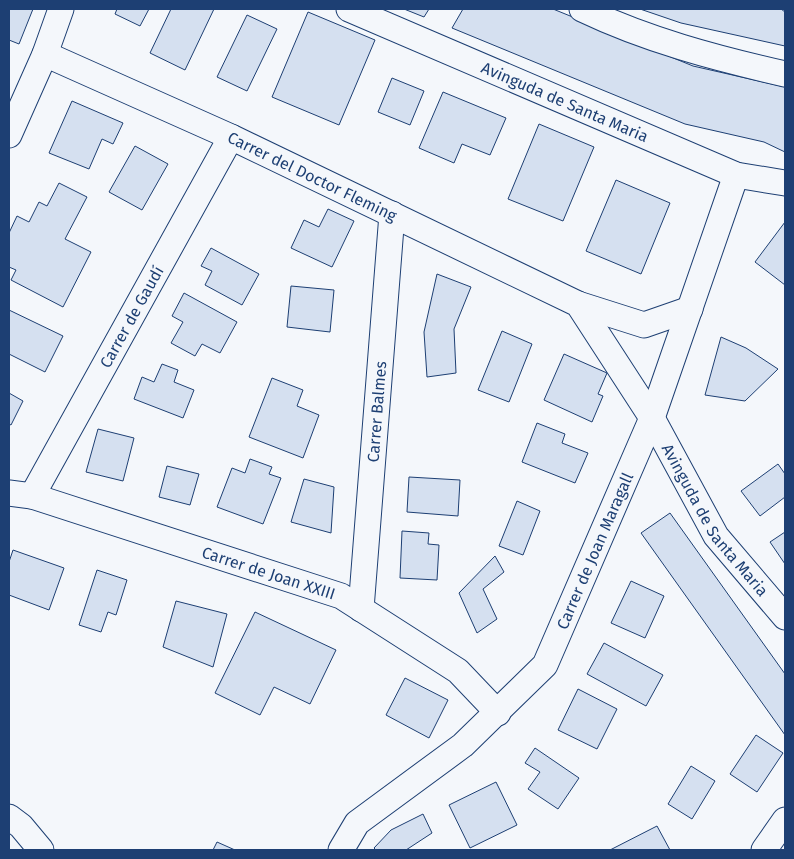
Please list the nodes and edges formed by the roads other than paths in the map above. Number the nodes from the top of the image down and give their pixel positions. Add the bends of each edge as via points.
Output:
1 (61, 9) edge
2 (349, 9) edge
3 (582, 9) edge
4 (45, 54) junction
5 (785, 74) edge
6 (9, 135) edge
7 (231, 137) junction
8 (736, 175) junction
9 (785, 183) edge
10 (392, 214) junction
11 (578, 304) junction
12 (690, 310) junction
13 (652, 418) junction
14 (20, 494) edge
15 (361, 609) junction
16 (785, 617) edge
17 (498, 712) junction
18 (9, 817) edge
19 (785, 820) edge
20 (41, 850) edge
21 (341, 850) edge
22 (764, 850) edge

1 - 4 street
2 - 8 street, Avinguda de Santa Maria
3 - 5 street via 633,32 705,55
4 - 6 street
4 - 7 street, Carrer del Doctor Fleming
7 - 10 street, Carrer del Doctor Fleming
7 - 14 street, Carrer de Gaudí
8 - 9 street, Avinguda de Santa Maria
8 - 12 street, Carrer de Joan Maragall
10 - 11 street, Carrer del Doctor Fleming
10 - 15 street, Carrer Balmes
11 - 12 street, Carrer del Doctor Fleming via 644,325
11 - 13 street
12 - 13 street, Carrer de Joan Maragall
13 - 16 street, Avinguda de Santa Maria via 716,536
13 - 17 street, Carrer de Joan Maragall via 545,665
14 - 15 street, Carrer de Joan XXIII via 341,596
15 - 17 street, Carrer de Joan XXIII via 458,670
17 - 21 street, Carrer de Joan Maragall via 462,745 357,823
18 - 20 street
19 - 22 street

